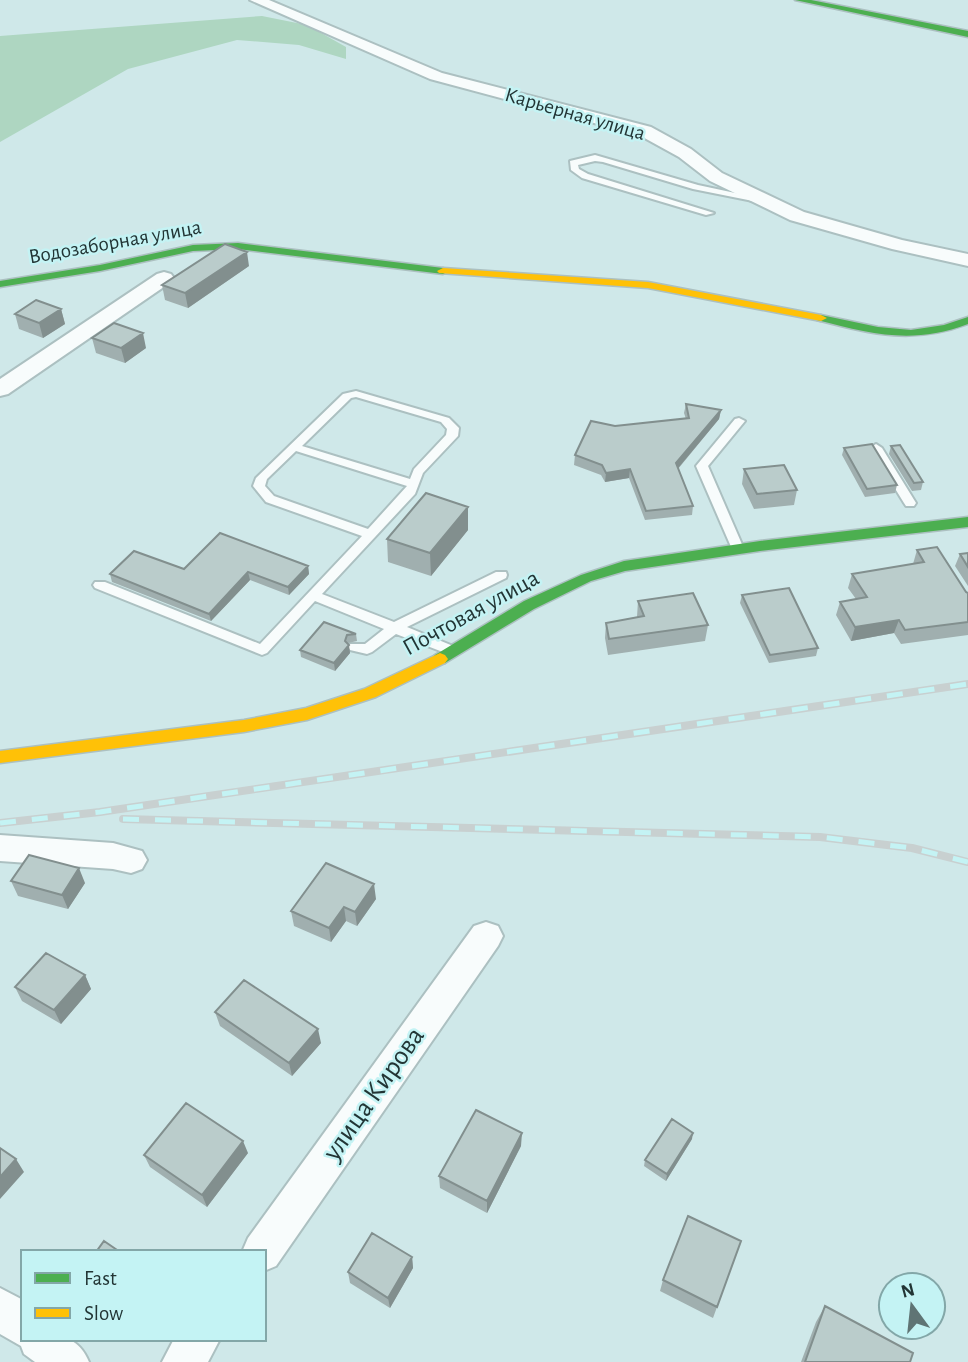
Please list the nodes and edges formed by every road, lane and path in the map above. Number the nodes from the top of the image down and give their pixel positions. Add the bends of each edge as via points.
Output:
1 (257, 0) edge
2 (799, 0) edge
3 (881, 0) edge
4 (902, 21) junction
5 (968, 34) edge
6 (759, 200) junction
7 (709, 213) dead end
8 (968, 260) edge
9 (164, 278) dead end
10 (0, 284) edge
11 (968, 320) edge
12 (0, 389) edge
13 (739, 421) dead end
14 (294, 447) junction
15 (876, 448) edge
16 (414, 484) junction
17 (910, 503) dead end
18 (968, 522) edge
19 (371, 535) junction
20 (738, 549) junction
21 (501, 575) dead end
22 (100, 585) dead end
23 (314, 596) junction
24 (394, 628) junction
25 (355, 647) dead end
26 (454, 652) junction
27 (0, 757) edge
28 (0, 848) edge
29 (131, 860) dead end
30 (486, 936) dead end
31 (263, 1250) edge
32 (0, 1308) edge
33 (21, 1324) edge
34 (42, 1341) edge
35 (198, 1341) edge
36 (68, 1362) edge
37 (183, 1362) edge

1 - 6 street, Карьерная улица via 436,76 645,131
2 - 4 street
3 - 4 street via 925,9 936,17
4 - 5 street
6 - 7 lane via 696,187 604,159 573,163 585,176
6 - 8 street, Карьерная улица via 797,216
9 - 12 street
10 - 11 street, Водозаборная улица via 193,248 238,246 402,268 648,285 897,335 940,332
13 - 20 lane via 702,466
14 - 16 lane
14 - 16 lane via 347,396 356,394 445,419 453,428 452,436 418,472
14 - 19 lane via 262,478 263,494
15 - 17 lane
16 - 19 lane
18 - 20 street, Почтовая улица
19 - 23 lane
20 - 26 street, Почтовая улица via 624,566 586,578 529,604
21 - 24 lane
22 - 23 lane via 262,650
23 - 24 lane
24 - 25 lane via 367,649
24 - 26 lane
26 - 27 street, Почтовая улица via 370,694 307,715
28 - 29 street
30 - 31 street, улица Кирова
32 - 33 street
34 - 36 street
35 - 37 street

